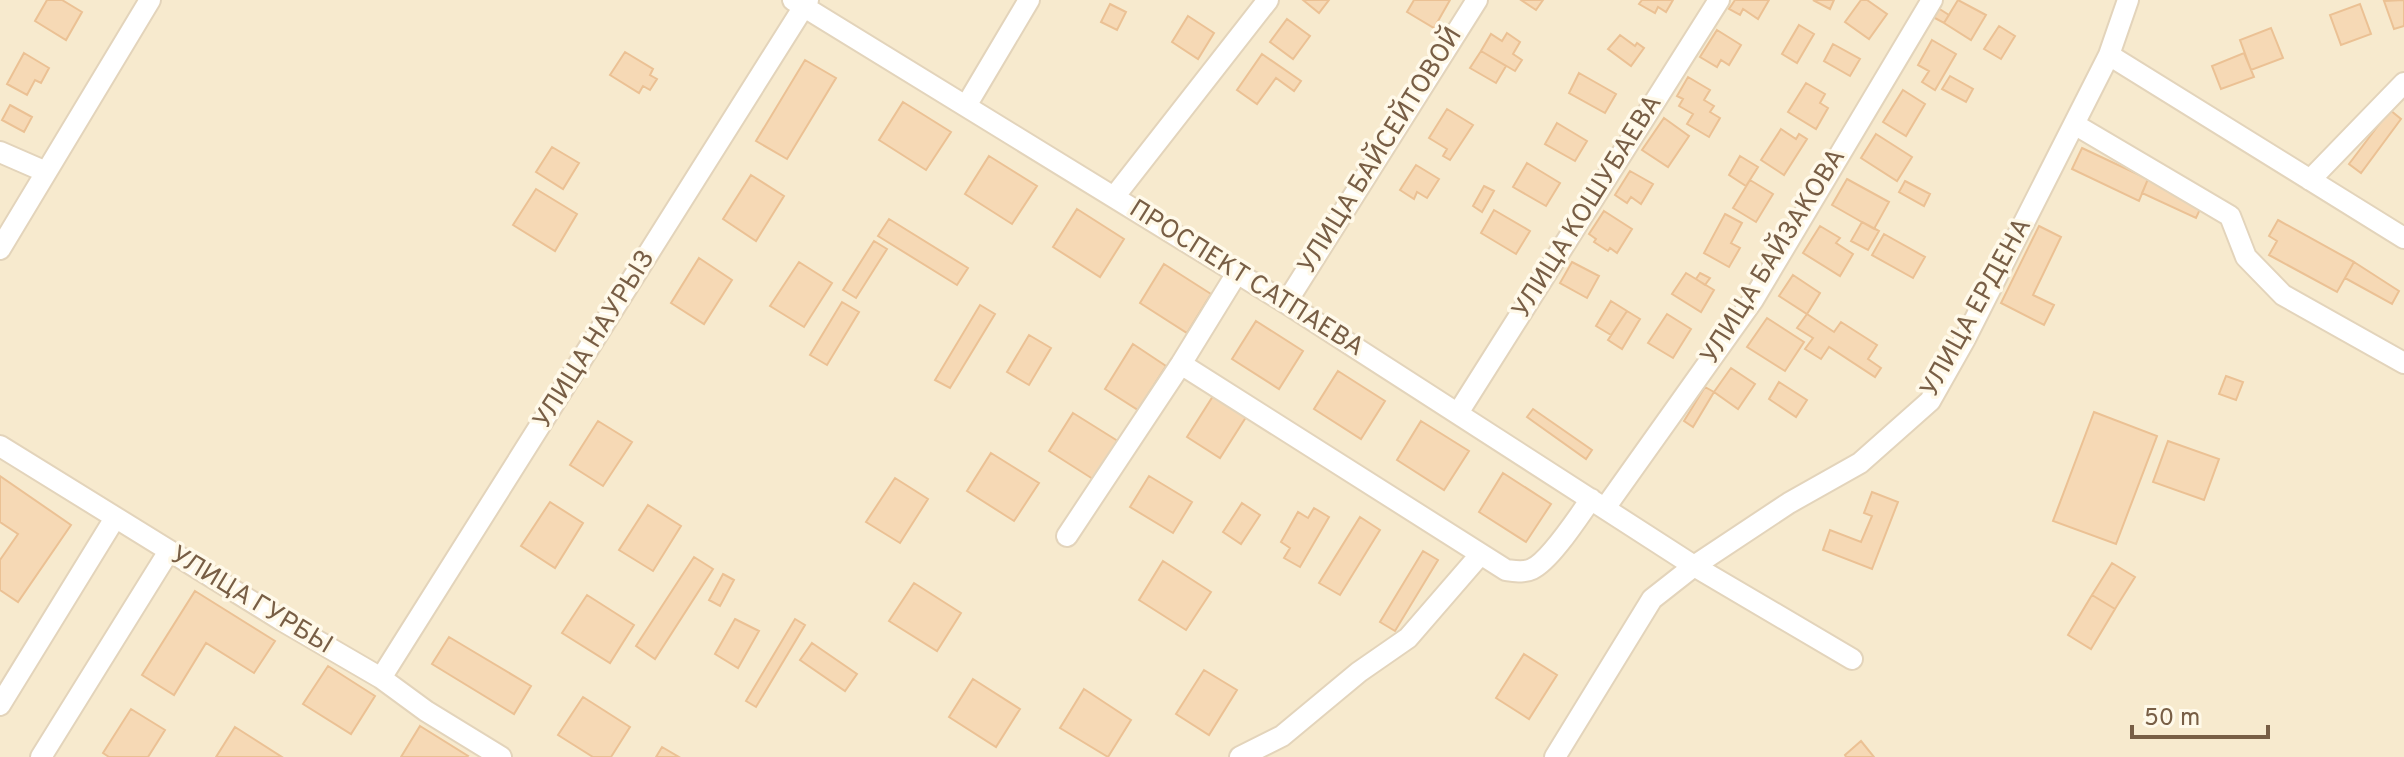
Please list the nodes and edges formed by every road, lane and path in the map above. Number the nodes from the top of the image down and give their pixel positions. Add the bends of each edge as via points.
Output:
1 (150, 0) edge
2 (1029, 0) edge
3 (1268, 0) edge
4 (1477, 0) edge
5 (1719, 0) edge
6 (1932, 0) edge
7 (2128, 0) edge
8 (802, 2) edge
9 (2109, 55) junction
10 (2404, 83) edge
11 (966, 106) junction
12 (2074, 124) junction
13 (0, 152) edge
14 (46, 172) junction
15 (2310, 180) junction
16 (1114, 197) junction
17 (2404, 238) edge
18 (0, 249) edge
19 (1237, 273) junction
20 (1286, 303) junction
21 (2404, 363) edge
22 (1181, 364) junction
23 (1458, 413) junction
24 (0, 446) edge
25 (1598, 504) junction
26 (115, 518) junction
27 (1067, 536) dead end
28 (169, 551) junction
29 (1479, 556) junction
30 (1694, 566) junction
31 (1852, 659) dead end
32 (381, 678) junction
33 (0, 705) edge
34 (41, 757) edge
35 (501, 757) edge
36 (1240, 757) edge
37 (1555, 757) edge

1 - 14 street
2 - 11 street
3 - 16 street
4 - 20 street, УЛИЦА БАЙСЕЙТОВОЙ
5 - 23 street, УЛИЦА КОШУБАЕВА
6 - 25 street, УЛИЦА БАЙЗАКОВА via 1753,300
7 - 9 street, УЛИЦА ЕРДЕНА
8 - 11 street, ПРОСПЕКТ САТПАЕВА
8 - 32 street, УЛИЦА НАУРЫЗ
9 - 12 street, УЛИЦА ЕРДЕНА
9 - 15 street
10 - 15 street
11 - 16 street, ПРОСПЕКТ САТПАЕВА
12 - 21 street via 2230,216 2246,257 2283,295
12 - 30 street, УЛИЦА ЕРДЕНА via 1930,401 1860,463
13 - 14 street
14 - 18 street
15 - 17 street
16 - 19 street, ПРОСПЕКТ САТПАЕВА
19 - 20 street, ПРОСПЕКТ САТПАЕВА
19 - 22 street
20 - 23 street, ПРОСПЕКТ САТПАЕВА
22 - 27 street
22 - 29 street, УЛИЦА БАЙЗАКОВА
23 - 25 street, ПРОСПЕКТ САТПАЕВА
24 - 26 street, УЛИЦА ГУРБЫ
25 - 29 street, УЛИЦА БАЙЗАКОВА via 1534,569 1506,570
25 - 30 street, ПРОСПЕКТ САТПАЕВА
26 - 28 street, УЛИЦА ГУРБЫ
26 - 33 street
28 - 32 street, УЛИЦА ГУРБЫ
28 - 34 street
29 - 36 street via 1408,638 1282,736
30 - 31 street, ПРОСПЕКТ САТПАЕВА
30 - 37 street, УЛИЦА ЕРДЕНА via 1652,599
32 - 35 street, УЛИЦА ГУРБЫ

